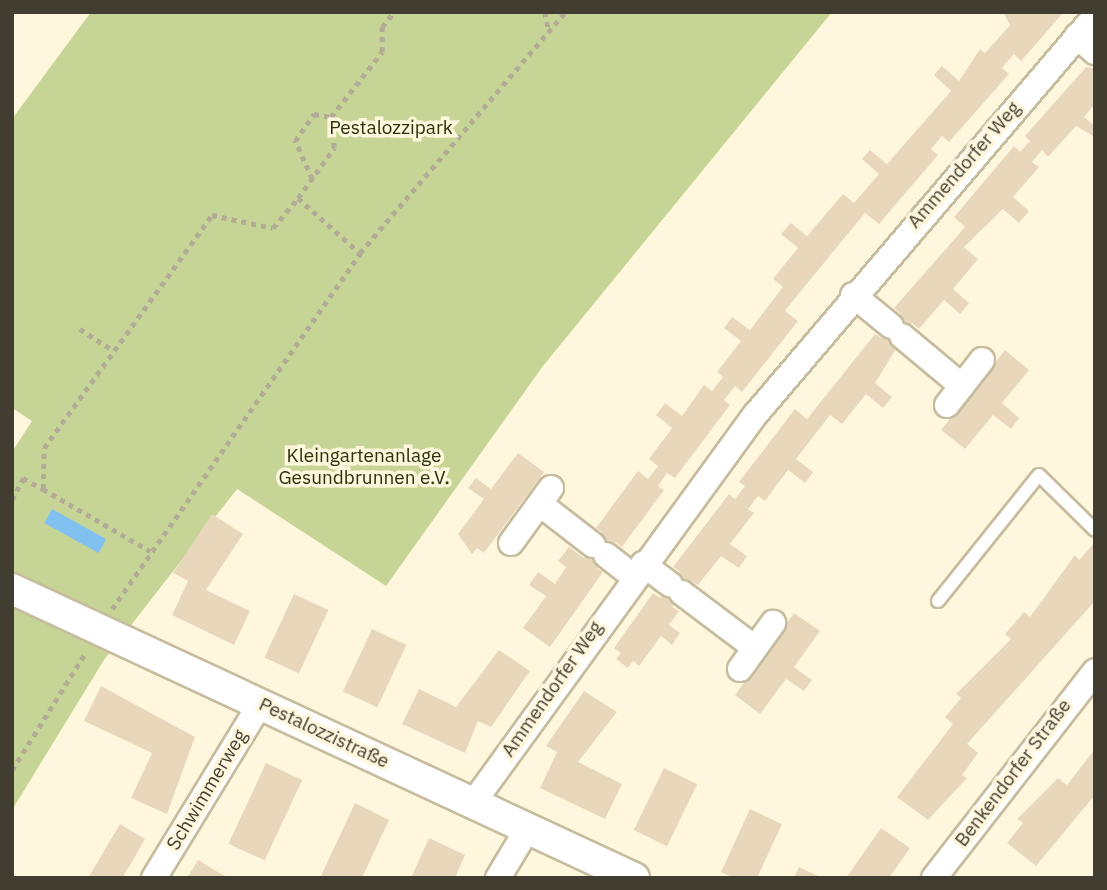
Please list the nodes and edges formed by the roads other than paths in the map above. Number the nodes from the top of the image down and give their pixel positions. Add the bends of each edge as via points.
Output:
1 (1095, 16) edge
2 (1086, 44) edge
3 (853, 295) junction
4 (982, 360) dead end
5 (1095, 530) edge
6 (511, 543) dead end
7 (638, 570) junction
8 (12, 589) edge
9 (938, 601) dead end
10 (773, 623) dead end
11 (755, 648) junction
12 (740, 669) dead end
13 (1095, 671) edge
14 (261, 703) junction
15 (473, 803) junction
16 (528, 828) junction
17 (154, 878) edge
18 (498, 878) edge
19 (634, 878) edge
20 (934, 878) edge

1 - 2 street, Ammendorfer Weg
2 - 3 street, Ammendorfer Weg
3 - 4 street via 896,331 955,395
3 - 7 street, Ammendorfer Weg
5 - 9 lane via 1039,475
6 - 7 street via 545,496 600,550
7 - 11 street via 676,589
7 - 15 street, Ammendorfer Weg
8 - 14 street, Pestalozzistraße
10 - 11 street
11 - 12 street
13 - 20 street, Benkendorfer Straße
14 - 15 street, Pestalozzistraße
14 - 17 street, Schwimmerweg
15 - 16 street, Pestalozzistraße
16 - 18 street
16 - 19 street, Pestalozzistraße

